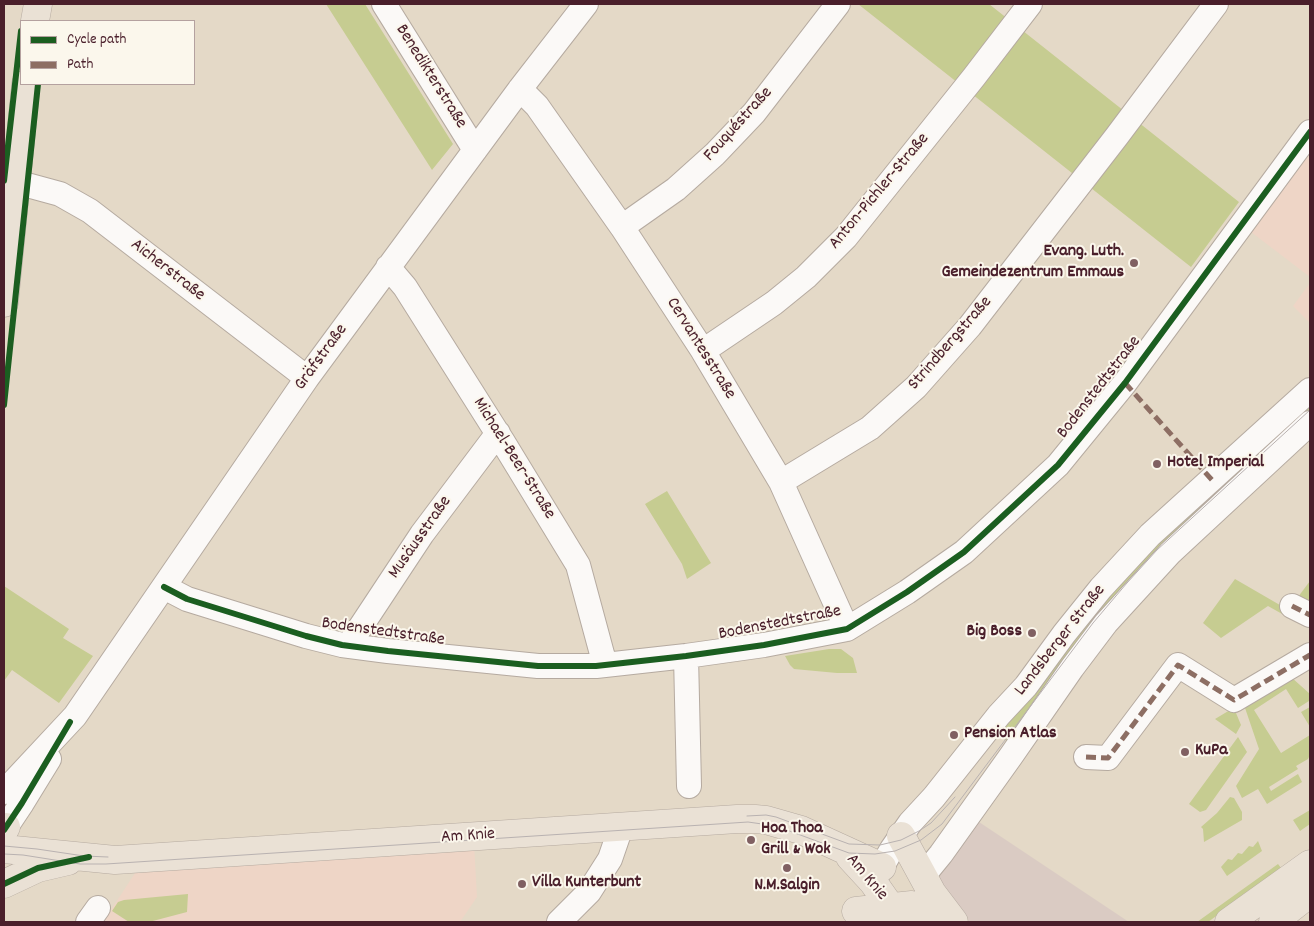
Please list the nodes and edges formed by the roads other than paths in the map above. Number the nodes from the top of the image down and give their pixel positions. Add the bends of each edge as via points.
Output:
1 (38, 4) edge
2 (384, 4) edge
3 (586, 4) edge
4 (838, 4) edge
5 (1030, 4) edge
6 (1216, 4) edge
7 (35, 20) edge
8 (26, 85) edge
9 (520, 89) junction
10 (1310, 132) edge
11 (475, 150) junction
12 (17, 184) junction
13 (622, 227) junction
14 (388, 267) junction
15 (4, 303) edge
16 (703, 352) junction
17 (307, 378) junction
18 (1310, 390) edge
19 (1310, 423) edge
20 (498, 433) junction
21 (781, 482) junction
22 (164, 587) junction
23 (847, 629) junction
24 (348, 646) junction
25 (1310, 655) edge
26 (686, 656) junction
27 (605, 666) junction
28 (70, 722) junction
29 (1086, 757) dead end
30 (689, 786) dead end
31 (4, 792) edge
32 (621, 827) junction
33 (4, 833) edge
34 (901, 836) junction
35 (89, 857) junction
36 (4, 859) edge
37 (38, 868) junction
38 (877, 874) junction
39 (923, 876) junction
40 (1305, 882) edge
41 (4, 884) edge
42 (874, 917) edge
43 (559, 922) edge
44 (944, 922) edge
45 (954, 922) edge
46 (1230, 922) edge
47 (1273, 922) edge

1 - 7 main road
2 - 11 street, Benedikterstraße
3 - 9 street, Gräfstraße
4 - 13 street, Fouquéstraße via 754,114 676,189
5 - 16 street, Anton-Pichler-Straße via 846,237 774,303
6 - 21 street, Strindbergstraße via 976,319 916,387 870,428
8 - 12 main road
9 - 11 street, Gräfstraße
9 - 13 street, Cervantesstraße via 537,106
10 - 23 street, Bodenstedtstraße via 1125,383 1058,465 964,552
11 - 14 street, Gräfstraße
12 - 15 main road
12 - 17 street, Aicherstraße via 60,194 90,211
13 - 16 street, Cervantesstraße
14 - 17 street, Gräfstraße
14 - 20 street, Michael-Beer-Straße via 405,287
16 - 21 street, Cervantesstraße
17 - 22 street, Gräfstraße
18 - 34 street, Landsberger Straße via 1150,535 1101,588 1026,686
19 - 39 street, Landsberger Straße via 1170,553 1106,623
20 - 24 street, Musäusstraße via 422,534
20 - 27 street, Michael-Beer-Straße via 578,565
21 - 23 street, Cervantesstraße
22 - 24 street, Bodenstedtstraße via 187,599
22 - 28 street, Gräfstraße
23 - 26 street, Bodenstedtstraße
24 - 27 street, Bodenstedtstraße via 538,666
25 - 29 street via 1235,703 1178,665 1108,758
26 - 27 street, Bodenstedtstraße
26 - 30 street
28 - 31 street, Gräfstraße
28 - 33 street, Gräfstraße
32 - 35 main road, Am Knie via 115,860
32 - 38 main road, Am Knie via 766,820 801,830 841,848
32 - 43 street via 610,859 589,892
33 - 35 main road, Am Knie
34 - 38 street, Landsberger Straße
34 - 39 main road
35 - 37 main road, Am Knie
36 - 37 main road via 20,867
37 - 41 main road, Am Knie
38 - 42 main road, Am Knie
39 - 42 main road, Landsberger Straße
39 - 45 main road via 936,900
40 - 46 main road
40 - 47 main road
42 - 44 main road via 912,905

